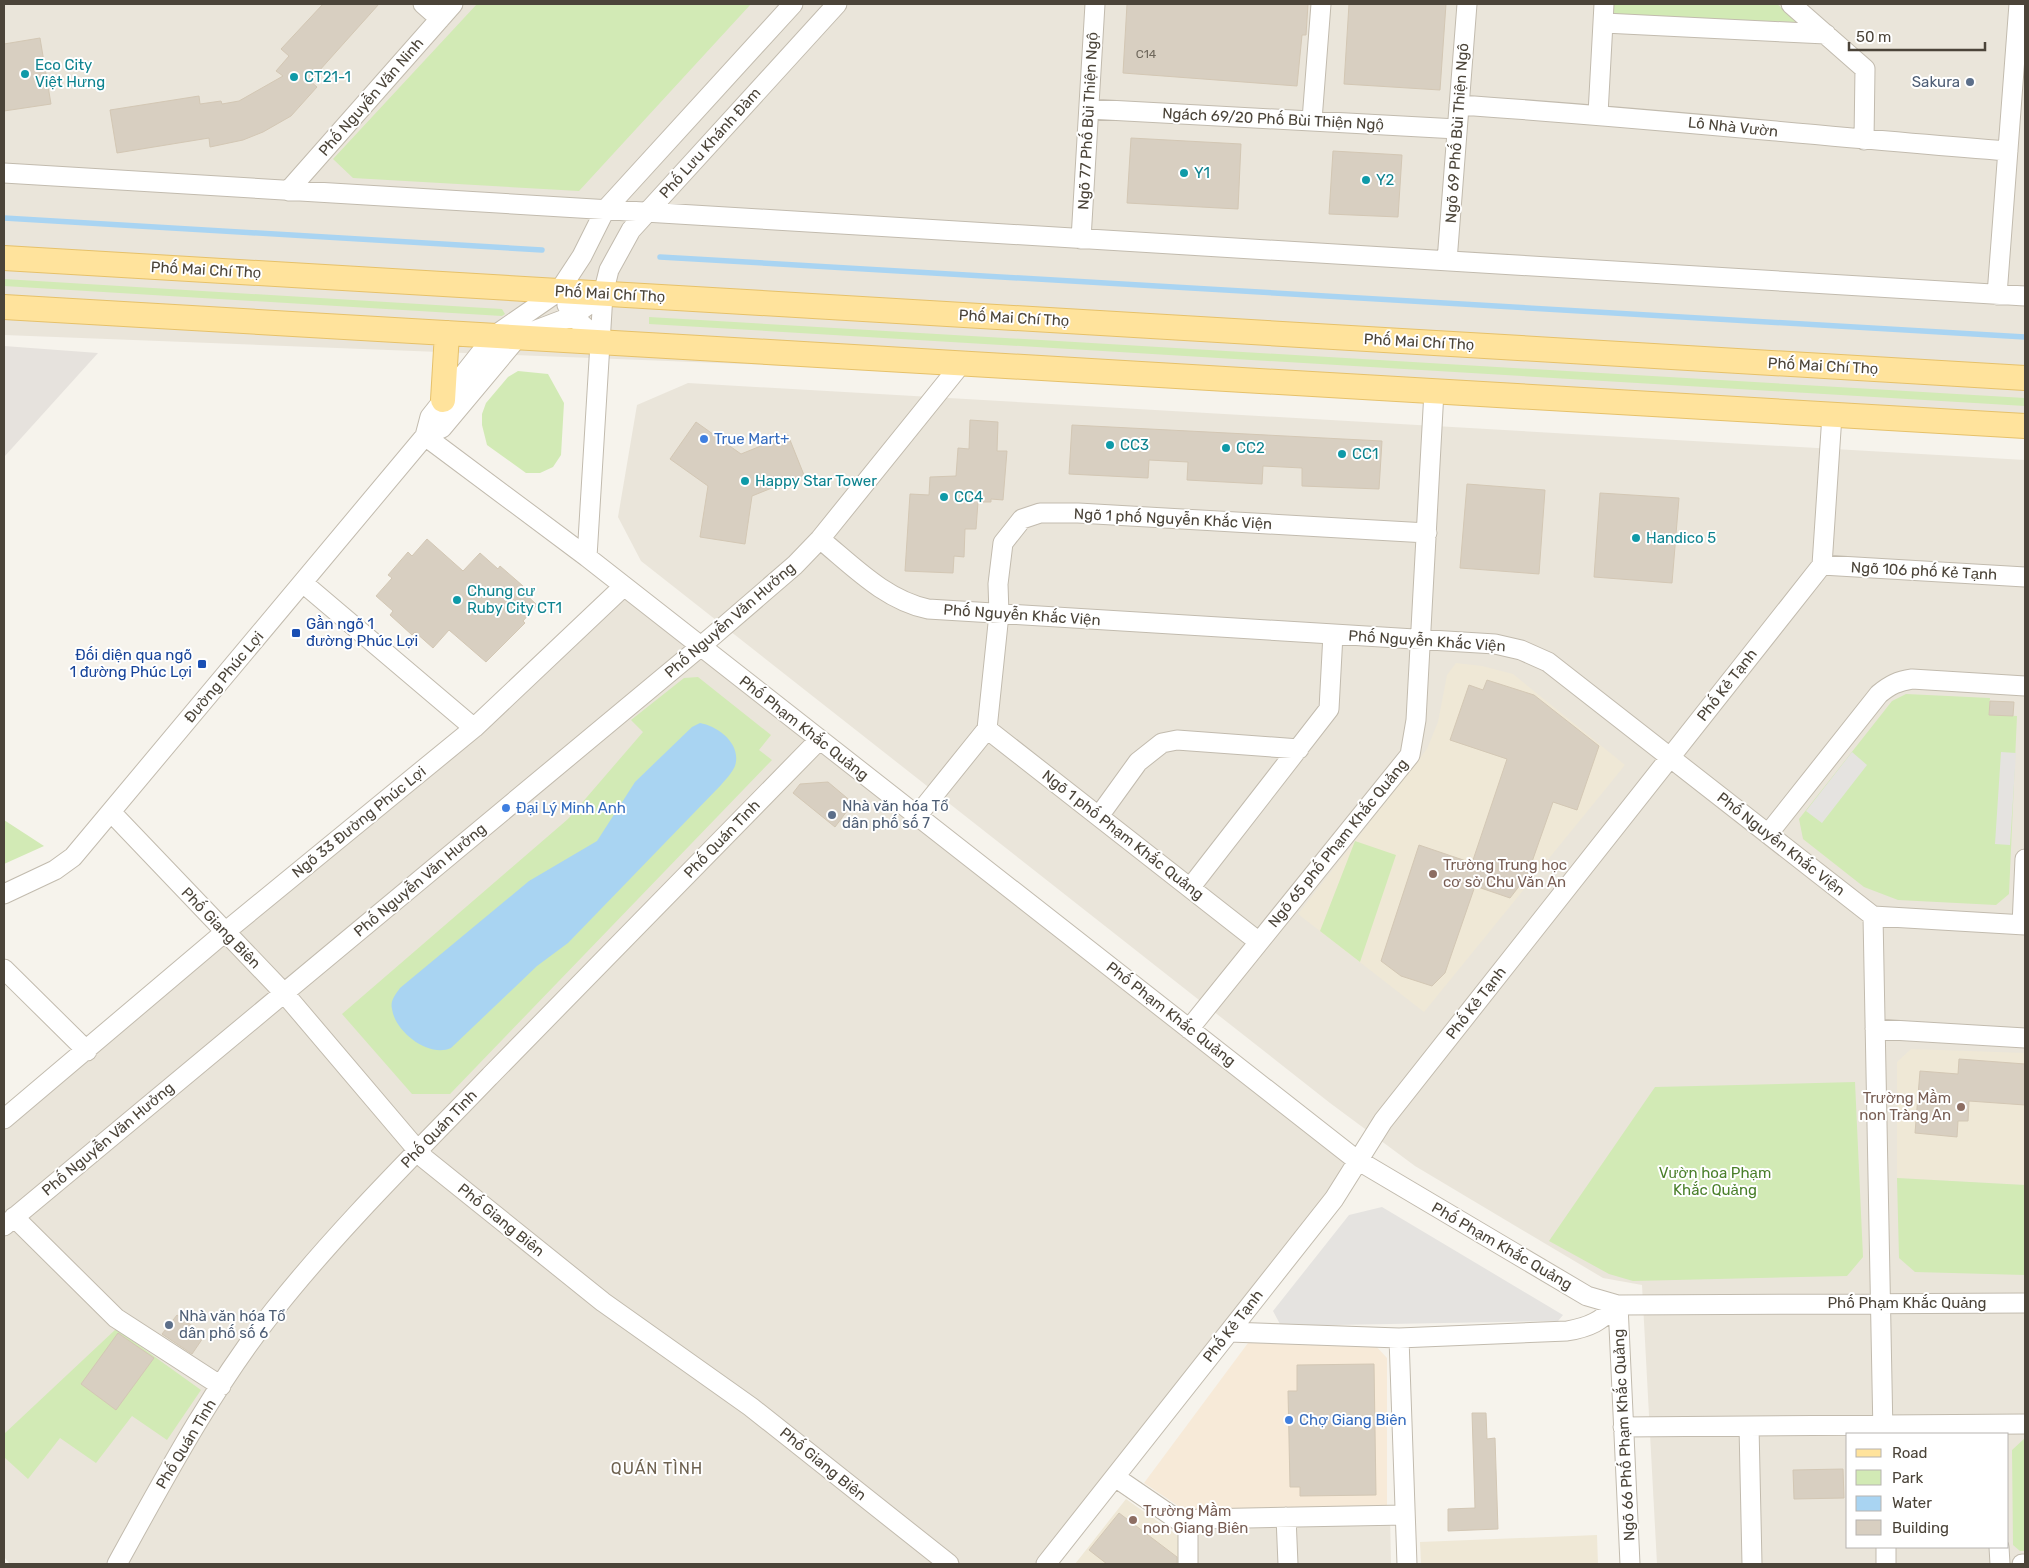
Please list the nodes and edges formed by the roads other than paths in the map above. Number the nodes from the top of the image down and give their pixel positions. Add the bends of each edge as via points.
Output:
1 (423, 4) edge
2 (453, 4) edge
3 (793, 4) edge
4 (837, 4) edge
5 (1095, 4) edge
6 (1321, 4) edge
7 (1467, 4) edge
8 (1604, 4) edge
9 (1792, 4) edge
10 (2019, 4) edge
11 (440, 19) junction
12 (1604, 23) junction
13 (1826, 34) junction
14 (1459, 105) junction
15 (1089, 109) junction
16 (1598, 114) junction
17 (1312, 120) junction
18 (1457, 129) junction
19 (1864, 140) junction
20 (2008, 151) junction
21 (4, 173) edge
22 (288, 191) junction
23 (605, 210) junction
24 (647, 213) junction
25 (1082, 239) junction
26 (4, 258) edge
27 (1447, 261) junction
28 (559, 291) junction
29 (604, 294) junction
30 (1997, 295) junction
31 (2025, 296) edge
32 (4, 307) edge
33 (573, 316) junction
34 (447, 333) junction
35 (494, 336) junction
36 (518, 337) junction
37 (600, 342) junction
38 (962, 364) junction
39 (2025, 378) edge
40 (1434, 391) junction
41 (443, 400) junction
42 (1832, 415) junction
43 (2025, 426) edge
44 (426, 436) junction
45 (1427, 533) junction
46 (820, 539) junction
47 (587, 557) junction
48 (1822, 565) junction
49 (2025, 577) edge
50 (303, 582) junction
51 (624, 586) junction
52 (999, 614) junction
53 (1333, 634) junction
54 (1421, 640) junction
55 (700, 646) junction
56 (2025, 686) edge
57 (474, 728) junction
58 (987, 729) junction
59 (819, 740) junction
60 (1299, 748) junction
61 (1670, 758) junction
62 (111, 812) junction
63 (917, 816) junction
64 (1099, 816) junction
65 (1768, 834) junction
66 (2025, 858) edge
67 (1190, 888) junction
68 (4, 894) edge
69 (1873, 916) junction
70 (2024, 925) edge
71 (225, 932) junction
72 (1259, 942) junction
73 (4, 969) edge
74 (284, 993) junction
75 (1189, 1029) junction
76 (1875, 1029) junction
77 (2025, 1038) edge
78 (87, 1051) junction
79 (4, 1120) edge
80 (418, 1151) junction
81 (1358, 1160) junction
82 (9, 1222) edge
83 (1881, 1303) junction
84 (2025, 1303) edge
85 (1618, 1305) junction
86 (1228, 1332) junction
87 (1399, 1338) junction
88 (221, 1386) junction
89 (2025, 1424) edge
90 (1749, 1426) junction
91 (1624, 1427) junction
92 (1997, 1429) edge
93 (1883, 1430) edge
94 (1115, 1477) junction
95 (1405, 1514) junction
96 (1286, 1517) junction
97 (1188, 1528) junction
98 (1886, 1548) edge
99 (1999, 1548) edge
100 (117, 1564) edge
101 (949, 1564) edge
102 (1046, 1564) edge
103 (1188, 1564) edge
104 (1288, 1564) edge
105 (1407, 1564) edge
106 (1630, 1564) edge
107 (1752, 1564) edge
108 (1886, 1564) edge
109 (2000, 1564) edge

1 - 11 street
2 - 11 street, Phố Nguyễn Văn Ninh
3 - 23 street
4 - 24 street, Phố Lưu Khánh Đàm
5 - 15 street, Ngõ 77 Phố Bùi Thiện Ngộ
6 - 17 street
7 - 14 street, Ngõ 69 Phố Bùi Thiện Ngô
8 - 12 street
9 - 13 street
10 - 20 street
11 - 22 street, Phố Nguyễn Văn Ninh
12 - 13 street
12 - 16 street
13 - 19 street via 1865,69
14 - 16 street, Lô Nhà Vườn
14 - 18 street, Ngõ 69 Phố Bùi Thiện Ngô
15 - 17 street, Ngách 69/20 Phố Bùi Thiện Ngộ
15 - 25 street, Ngõ 77 Phố Bùi Thiện Ngộ
16 - 19 street, Lô Nhà Vườn
17 - 18 street, Ngách 69/20 Phố Bùi Thiện Ngộ
18 - 27 street, Ngõ 69 Phố Bùi Thiện Ngô
19 - 20 street, Lô Nhà Vườn
20 - 30 street
21 - 22 street
22 - 23 street
23 - 24 street
23 - 28 street via 582,256
24 - 25 street
24 - 29 street, Phố Lưu Khánh Đàm via 622,244 609,270
25 - 27 street
26 - 28 main road, Phố Mai Chí Thọ
27 - 30 street
28 - 29 main road, Phố Mai Chí Thọ
28 - 33 street
28 - 35 street, Đường Phúc Lợi
29 - 33 street
29 - 37 street, Phố Lưu Khánh Đàm
29 - 39 main road, Phố Mai Chí Thọ
30 - 31 street
32 - 34 main road
33 - 36 street
33 - 37 street
34 - 35 main road
34 - 41 main road
35 - 36 main road
35 - 41 street, Đường Phúc Lợi
36 - 37 main road
36 - 44 street, Đường Phúc Lợi via 442,428
37 - 38 main road
37 - 47 street, Phố Lưu Khánh Đàm
38 - 40 main road
38 - 46 street, Phố Nguyễn Văn Hưởng
40 - 42 main road
40 - 45 street, Ngõ 65 phố Phạm Khắc Quảng
41 - 44 street, Đường Phúc Lợi via 430,417
42 - 43 main road
42 - 48 street
44 - 47 street, Phố Phạm Khắc Quảng
44 - 50 street, Đường Phúc Lợi
45 - 52 street, Ngõ 1 phố Nguyễn Khắc Viện via 1040,513 1022,519 1003,543 998,584
45 - 54 street, Ngõ 65 phố Phạm Khắc Quảng
46 - 52 street, Phố Nguyễn Khắc Viện via 889,595 908,604 928,609
46 - 55 street, Phố Nguyễn Văn Hưởng via 795,565
47 - 51 street, Phố Phạm Khắc Quảng
48 - 49 street, Ngõ 106 phố Kẻ Tạnh
48 - 61 street, Phố Kẻ Tạnh
50 - 57 street
50 - 62 street, Đường Phúc Lợi
51 - 55 street, Phố Phạm Khắc Quảng
51 - 57 street, Ngõ 33 Đường Phúc Lợi
52 - 53 street, Phố Nguyễn Khắc Viện
52 - 58 street
53 - 54 street, Phố Nguyễn Khắc Viện
53 - 60 street via 1329,709
54 - 61 street, Phố Nguyễn Khắc Viện via 1495,644 1539,657
54 - 72 street, Ngõ 65 phố Phạm Khắc Quảng via 1416,720 1410,755
55 - 59 street, Phố Phạm Khắc Quảng
55 - 74 street, Phố Nguyễn Văn Hưởng
56 - 65 street via 1912,679 1888,686
57 - 71 street, Ngõ 33 Đường Phúc Lợi
58 - 63 street
58 - 64 street, Ngõ 1 phố Phạm Khắc Quảng
59 - 63 street, Phố Phạm Khắc Quảng
59 - 80 street, Phố Quán Tình
60 - 64 street via 1177,740 1162,743 1138,762
60 - 67 street
61 - 65 street, Phố Nguyễn Khắc Viện
61 - 81 street, Phố Kẻ Tạnh via 1383,1121
62 - 68 street, Đường Phúc Lợi via 73,857 55,870
62 - 71 street, Phố Giang Biên
63 - 75 street, Phố Phạm Khắc Quảng
64 - 67 street, Ngõ 1 phố Phạm Khắc Quảng
65 - 69 street, Phố Nguyễn Khắc Viện
66 - 70 street
67 - 72 street, Ngõ 1 phố Phạm Khắc Quảng
69 - 70 street
69 - 76 street
71 - 74 street, Phố Giang Biên
71 - 78 street, Ngõ 33 Đường Phúc Lợi
72 - 75 street, Ngõ 65 phố Phạm Khắc Quảng
73 - 78 street
74 - 80 street, Phố Giang Biên
74 - 82 street, Phố Nguyễn Văn Hưởng
75 - 81 street, Phố Phạm Khắc Quảng
76 - 77 street
76 - 83 street
78 - 79 street, Ngõ 33 Đường Phúc Lợi
80 - 88 street, Phố Quán Tình via 317,1258 274,1310
80 - 101 street, Phố Giang Biên via 603,1302 751,1407
81 - 85 street, Phố Phạm Khắc Quảng via 1587,1296
81 - 86 street, Phố Kẻ Tạnh via 1334,1199
82 - 88 street via 116,1318
83 - 84 street, Phố Phạm Khắc Quảng
83 - 85 street, Phố Phạm Khắc Quảng
83 - 93 street
85 - 87 street via 1587,1328
85 - 91 street, Ngõ 66 Phố Phạm Khắc Quảng
86 - 87 street
86 - 94 street, Phố Kẻ Tạnh
87 - 95 street
88 - 100 street, Phố Quán Tình
89 - 92 street
90 - 91 street
90 - 93 street
90 - 107 street
91 - 106 street, Ngõ 66 Phố Phạm Khắc Quảng
92 - 93 street
94 - 97 street
94 - 102 street, Phố Kẻ Tạnh
95 - 96 street
95 - 105 street
96 - 97 street via 1198,1519
96 - 104 street
97 - 103 street
98 - 108 street
99 - 109 street

